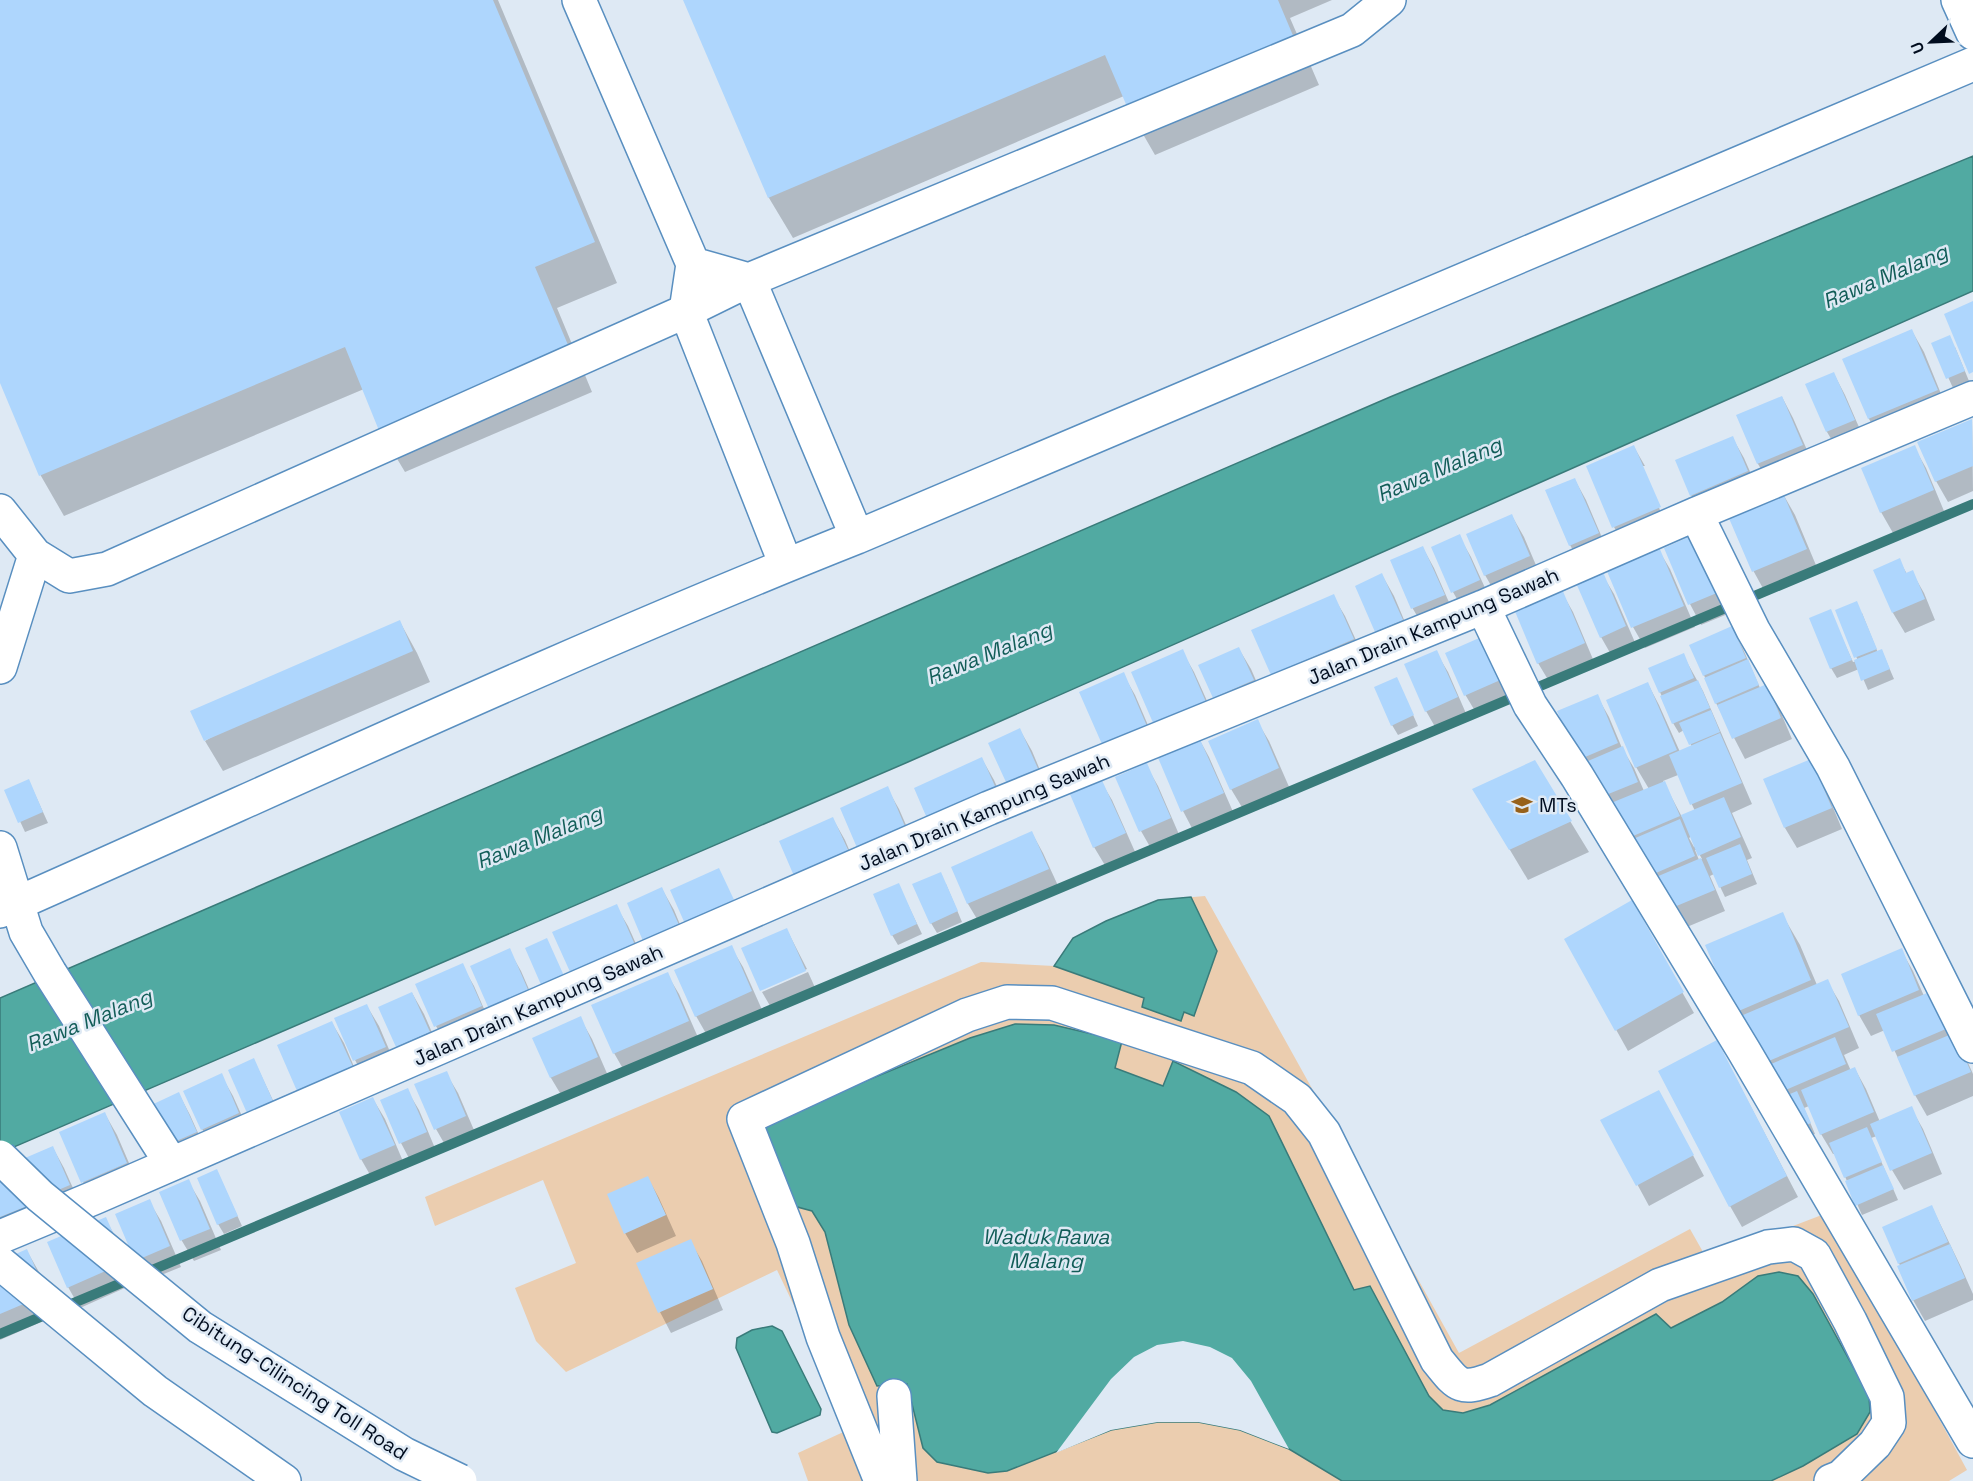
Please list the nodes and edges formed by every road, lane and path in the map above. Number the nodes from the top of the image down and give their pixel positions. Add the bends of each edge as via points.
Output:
1 (579, 0) edge
2 (1389, 0) edge
3 (1958, 0) edge
4 (1973, 33) edge
5 (1973, 64) edge
6 (693, 264) junction
7 (749, 280) junction
8 (686, 311) junction
9 (1973, 398) edge
10 (0, 511) edge
11 (1696, 514) junction
12 (857, 537) junction
13 (35, 555) junction
14 (786, 565) junction
15 (1484, 607) junction
16 (0, 667) edge
17 (0, 848) edge
18 (14, 915) edge
19 (1973, 1046) edge
20 (0, 1157) edge
21 (171, 1164) junction
22 (0, 1237) edge
23 (0, 1263) edge
24 (1892, 1302) junction
25 (1850, 1321) junction
26 (894, 1396) dead end
27 (1973, 1441) edge
28 (284, 1481) edge
29 (460, 1481) edge
30 (881, 1481) edge
31 (900, 1481) edge
32 (1831, 1481) edge

1 - 6 main road
2 - 7 main road via 1352,30
3 - 4 main road
5 - 12 main road
6 - 7 main road
6 - 8 main road
7 - 8 main road
7 - 12 main road
8 - 13 main road via 107,569 69,576
8 - 14 main road
9 - 11 main road, Jalan Drain Kampung Sawah
10 - 13 main road
11 - 15 main road, Jalan Drain Kampung Sawah
11 - 19 main road via 1753,630 1833,766
12 - 14 main road
13 - 16 main road
14 - 18 main road via 459,705
15 - 21 main road, Jalan Drain Kampung Sawah via 989,808
15 - 24 main road via 1530,705 1738,1041
17 - 18 main road
18 - 21 main road
20 - 29 main road, Cibitung-Cilincing Toll Road, bridge via 40,1196 200,1327 404,1454
21 - 22 main road, Jalan Drain Kampung Sawah
23 - 28 main road via 155,1391
24 - 25 main road
24 - 27 main road
25 - 30 main road via 1814,1255 1794,1244 1768,1247 1660,1285 1490,1380 1472,1386 1457,1384 1437,1360 1324,1133 1297,1099 1252,1068 1052,1003 1007,1002 967,1015 744,1119 793,1243 823,1337
25 - 32 main road via 1887,1397 1889,1423 1875,1444 1841,1477
26 - 31 main road

